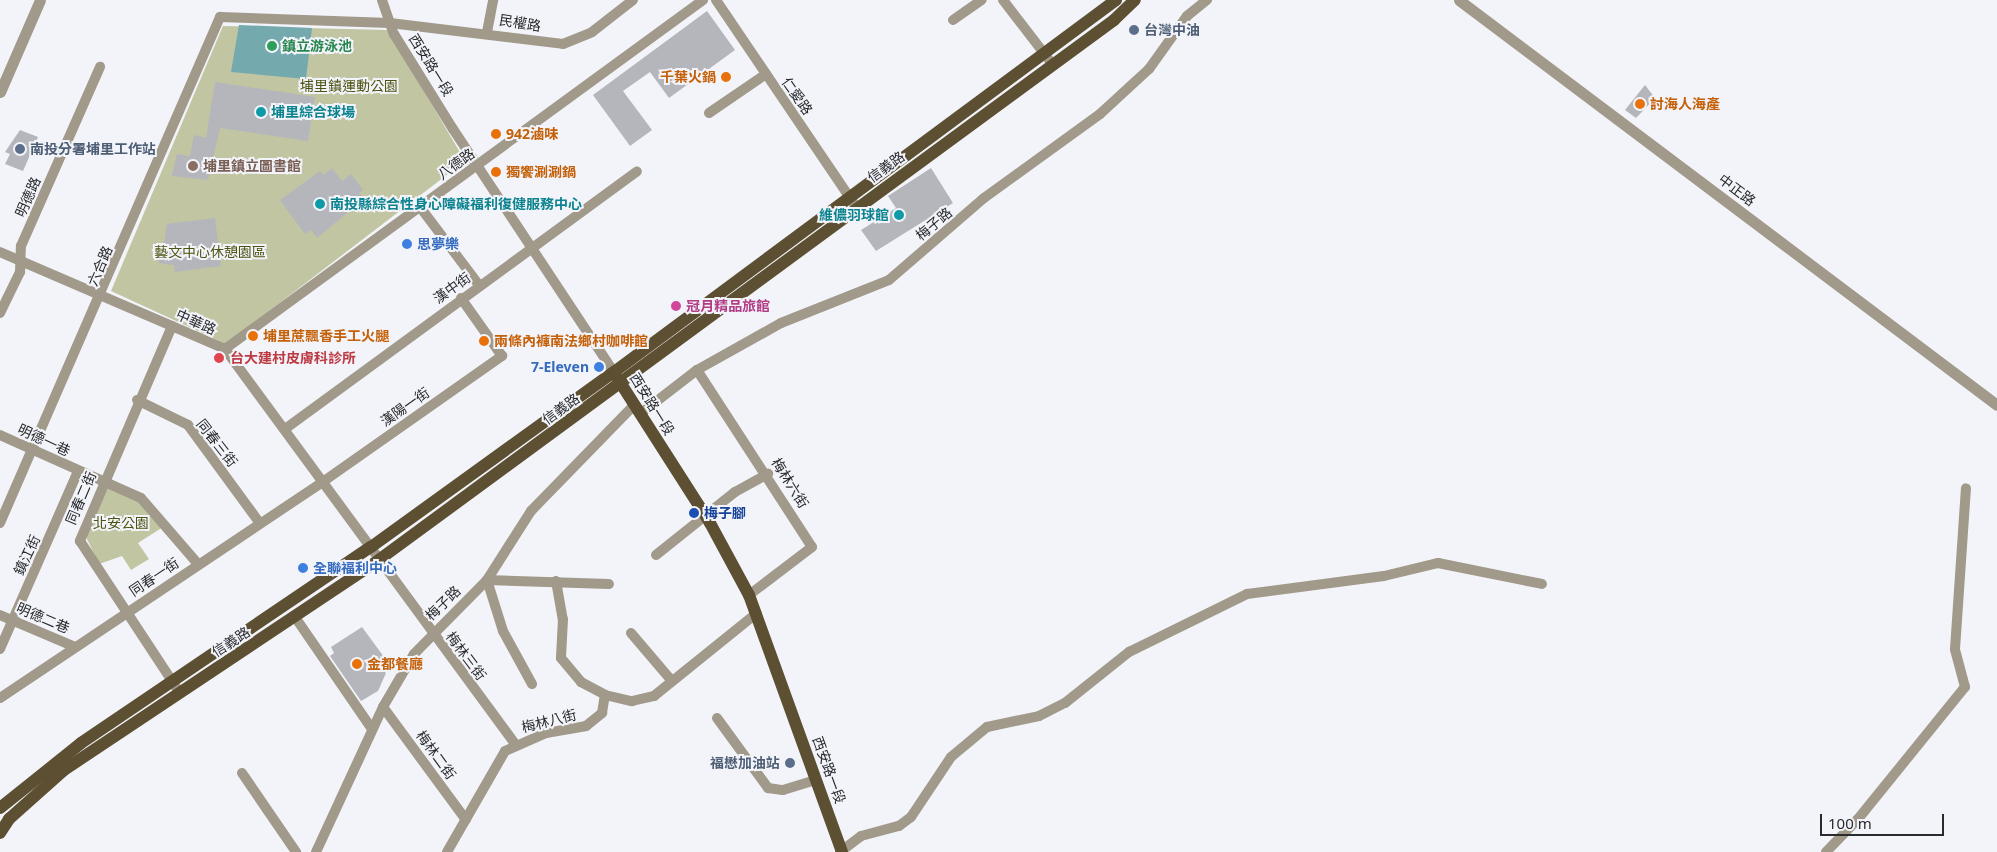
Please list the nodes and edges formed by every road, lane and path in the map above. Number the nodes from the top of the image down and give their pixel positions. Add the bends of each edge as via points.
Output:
1 (40, 0) edge
2 (382, 0) edge
3 (494, 0) edge
4 (633, 0) edge
5 (703, 0) edge
6 (716, 0) edge
7 (982, 0) edge
8 (1003, 0) edge
9 (1116, 0) edge
10 (1135, 0) edge
11 (1207, 0) edge
12 (1459, 0) edge
13 (220, 17) joint
14 (953, 20) dead end
15 (390, 23) junction
16 (487, 32) junction
17 (1044, 54) junction
18 (1053, 65) junction
19 (100, 67) dead end
20 (766, 74) junction
21 (0, 92) edge
22 (709, 112) dead end
23 (479, 164) junction
24 (637, 171) dead end
25 (853, 202) junction
26 (420, 207) junction
27 (532, 247) junction
28 (0, 252) edge
29 (20, 260) junction
30 (480, 285) junction
31 (102, 296) junction
32 (461, 298) junction
33 (0, 313) edge
34 (172, 326) junction
35 (225, 350) junction
36 (697, 370) junction
37 (614, 372) junction
38 (621, 384) junction
39 (137, 400) junction
40 (1997, 405) edge
41 (637, 410) junction
42 (285, 429) junction
43 (0, 435) edge
44 (31, 448) junction
45 (78, 471) junction
46 (768, 474) junction
47 (324, 481) junction
48 (103, 482) junction
49 (1966, 488) dead end
50 (705, 515) junction
51 (259, 522) junction
52 (0, 523) edge
53 (371, 547) junction
54 (656, 555) dead end
55 (380, 559) junction
56 (198, 564) junction
57 (487, 580) junction
58 (556, 581) junction
59 (609, 584) dead end
60 (1542, 584) dead end
61 (750, 595) junction
62 (128, 612) junction
63 (757, 614) junction
64 (0, 615) edge
65 (295, 617) junction
66 (12, 620) junction
67 (432, 632) junction
68 (631, 632) dead end
69 (75, 647) junction
70 (0, 649) edge
71 (672, 681) junction
72 (532, 684) dead end
73 (177, 688) junction
74 (605, 695) junction
75 (0, 698) edge
76 (382, 707) junction
77 (717, 718) dead end
78 (372, 729) junction
79 (515, 744) junction
80 (242, 773) dead end
81 (816, 780) junction
82 (0, 808) edge
83 (4, 817) edge
84 (466, 820) junction
85 (0, 833) edge
86 (296, 852) edge
87 (316, 852) edge
88 (448, 852) edge
89 (841, 852) edge
90 (1826, 852) edge

1 - 21 street
2 - 15 street, 西安路一段
3 - 16 street
4 - 16 street, 民權路 via 592,32 563,44
5 - 23 street, 八德路
6 - 20 street, 仁愛路
7 - 14 street
8 - 17 street
9 - 17 main road, 信義路
10 - 18 main road, 信義路
11 - 36 street, 梅子路 via 1187,16 1149,69 1100,114 984,198 889,280 820,305
12 - 40 street, 中正路
13 - 15 street, 民權路
13 - 31 street, 六合路
15 - 16 street, 民權路
15 - 23 street, 西安路一段
17 - 18 street
17 - 25 main road, 信義路
18 - 25 main road, 信義路
19 - 29 street, 明德路 via 21,246
20 - 22 street
20 - 25 street, 仁愛路
23 - 26 street, 八德路
23 - 27 street, 西安路一段
24 - 27 street, 漢中街
25 - 37 main road, 信義路
25 - 38 main road, 信義路
26 - 30 street
26 - 35 street, 八德路
27 - 30 street, 漢中街
27 - 37 street, 西安路一段
28 - 29 street, 中華路
29 - 31 street, 中華路
29 - 33 street, 明德路 via 20,272
30 - 32 street, 漢中街
31 - 34 street, 中華路
31 - 44 street, 六合路
32 - 42 street, 漢中街
32 - 47 street, 漢陽一街 via 502,356
34 - 35 street, 中華路
34 - 39 street, 同春二街
35 - 42 street, 中華路
36 - 41 street, 梅子路
36 - 46 street, 梅林六街
37 - 38 main road, 西安路一段
37 - 53 main road, 信義路
38 - 41 main road, 西安路一段
38 - 55 main road, 信義路
39 - 48 street, 同春二街
39 - 51 street, 同春三街 via 188,425
41 - 50 main road, 西安路一段
41 - 57 street, 梅子路 via 531,510
42 - 47 street, 中華路
43 - 44 street, 明德一巷
44 - 45 street, 明德一巷
44 - 52 street, 六合路
45 - 48 street, 明德一巷
45 - 66 street, 鎮江街
46 - 50 street
46 - 61 street, 梅林六街 via 812,546
47 - 51 street, 同春一街
47 - 53 street, 中華路
48 - 56 street, 明德一巷 via 141,498
48 - 62 street, 同春二街 via 80,541
49 - 90 street via 1955,649 1965,687 1858,820
50 - 54 street
50 - 61 main road, 西安路一段
51 - 56 street, 同春一街
53 - 55 street, 中華路
53 - 73 main road, 信義路
55 - 65 main road, 信義路
55 - 67 street, 梅林三街
56 - 62 street, 同春一街
57 - 58 street
57 - 67 street, 梅子路
57 - 72 street via 503,631
58 - 59 street
58 - 74 street via 562,619 561,658 581,682
60 - 89 street via 1438,563 1375,577 1247,594 1130,652 1065,702 1039,716 986,727 951,757 911,817 899,826 861,836
61 - 63 main road, 西安路一段
62 - 69 street, 同春一街
62 - 73 street, 同春二街
63 - 71 street
63 - 81 main road, 西安路一段
64 - 66 street, 明德二巷
65 - 73 main road, 信義路
65 - 78 street
66 - 69 street, 明德二巷
66 - 70 street, 鎮江街
67 - 76 street, 梅子路
67 - 79 street, 梅林三街
68 - 71 street
69 - 75 street, 同春一街
71 - 74 street via 644,700
73 - 82 main road, 信義路 via 81,743
73 - 83 main road, 信義路
74 - 79 street, 梅林八街 via 602,713 586,726
76 - 78 street, 梅子路
76 - 84 street, 梅林二街
77 - 81 street via 768,788 783,790
78 - 87 street, 梅子路
79 - 84 street, 梅林八街 via 493,765
80 - 86 street
81 - 89 main road, 西安路一段
83 - 85 main road, 信義路
84 - 88 street, 梅林八街

